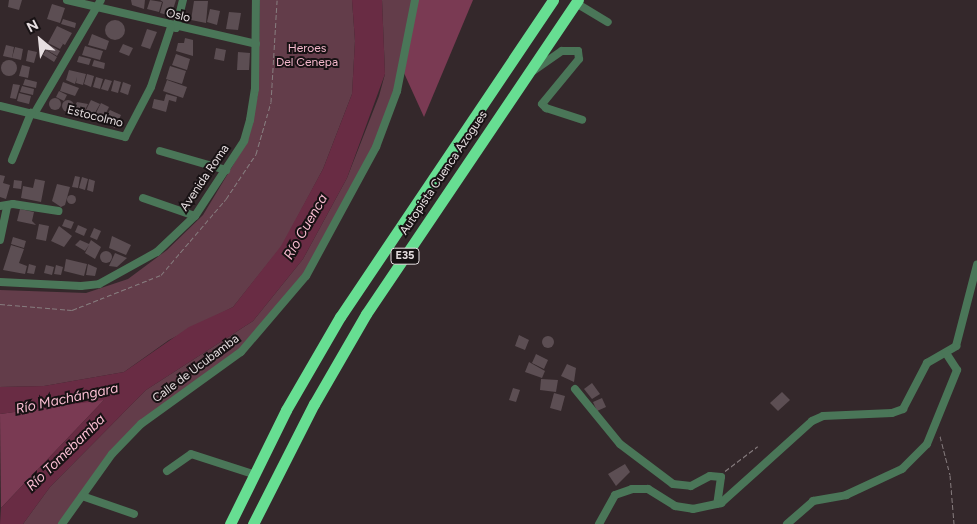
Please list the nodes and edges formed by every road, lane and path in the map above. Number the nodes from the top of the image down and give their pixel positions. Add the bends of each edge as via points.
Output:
1 (67, 0) edge
2 (183, 0) edge
3 (256, 0) edge
4 (277, 0) edge
5 (415, 0) edge
6 (550, 1) edge
7 (577, 1) edge
8 (100, 4) edge
9 (608, 22) dead end
10 (174, 27) junction
11 (256, 44) junction
12 (529, 73) junction
13 (0, 106) edge
14 (33, 113) junction
15 (582, 120) dead end
16 (160, 151) dead end
17 (12, 160) dead end
18 (226, 170) junction
19 (143, 198) dead end
20 (4, 206) edge
21 (58, 211) dead end
22 (195, 216) junction
23 (0, 240) edge
24 (977, 265) edge
25 (0, 282) edge
26 (0, 304) edge
27 (946, 353) junction
28 (574, 389) dead end
29 (936, 429) junction
30 (758, 446) dead end
31 (167, 471) dead end
32 (253, 474) junction
33 (719, 476) junction
34 (82, 496) junction
35 (717, 504) junction
36 (134, 514) dead end
37 (62, 524) edge
38 (230, 524) edge
39 (253, 524) edge
40 (599, 524) edge
41 (787, 524) edge
42 (954, 524) edge

1 - 8 street, Oslo
2 - 10 street
3 - 11 street, Avenida Roma
4 - 26 path via 271,102 256,154 226,199 166,268 124,291 72,310
5 - 34 street, Calle de Ucubamba via 397,91 376,147 306,276 241,352 141,424 112,454
6 - 32 highway, Autopista Cuenca Azogues / E35 via 340,317
7 - 9 street
7 - 12 highway, Autopista Cuenca Azogues / E35
8 - 10 street, Oslo
8 - 14 street
10 - 11 street, Oslo
10 - 14 street, Estocolmo via 151,87 125,137
11 - 18 street, Avenida Roma via 250,120 244,141
12 - 15 street via 562,51 578,51 579,59 542,104
12 - 39 highway, Autopista Cuenca Azogues / E35 via 357,330
13 - 14 street, Estocolmo
14 - 17 street
16 - 18 street
18 - 22 street, Avenida Roma
19 - 22 street
20 - 21 street
20 - 23 street
22 - 25 street, Avenida Roma via 157,252 99,284
24 - 27 street via 964,325 956,346
27 - 29 street via 957,370
27 - 35 street via 927,364 903,408 892,413 823,416 812,420 771,462
28 - 33 street via 620,444 673,484 691,486
29 - 41 street via 902,469 846,495 813,501
29 - 42 path via 950,475
30 - 33 path
31 - 32 street via 171,472 191,454
32 - 38 highway, Autopista Cuenca Azogues / E35
33 - 35 street via 723,480
34 - 36 street
34 - 37 street, Calle de Ucubamba
35 - 40 street via 693,509 675,506 648,489 632,489 615,495

